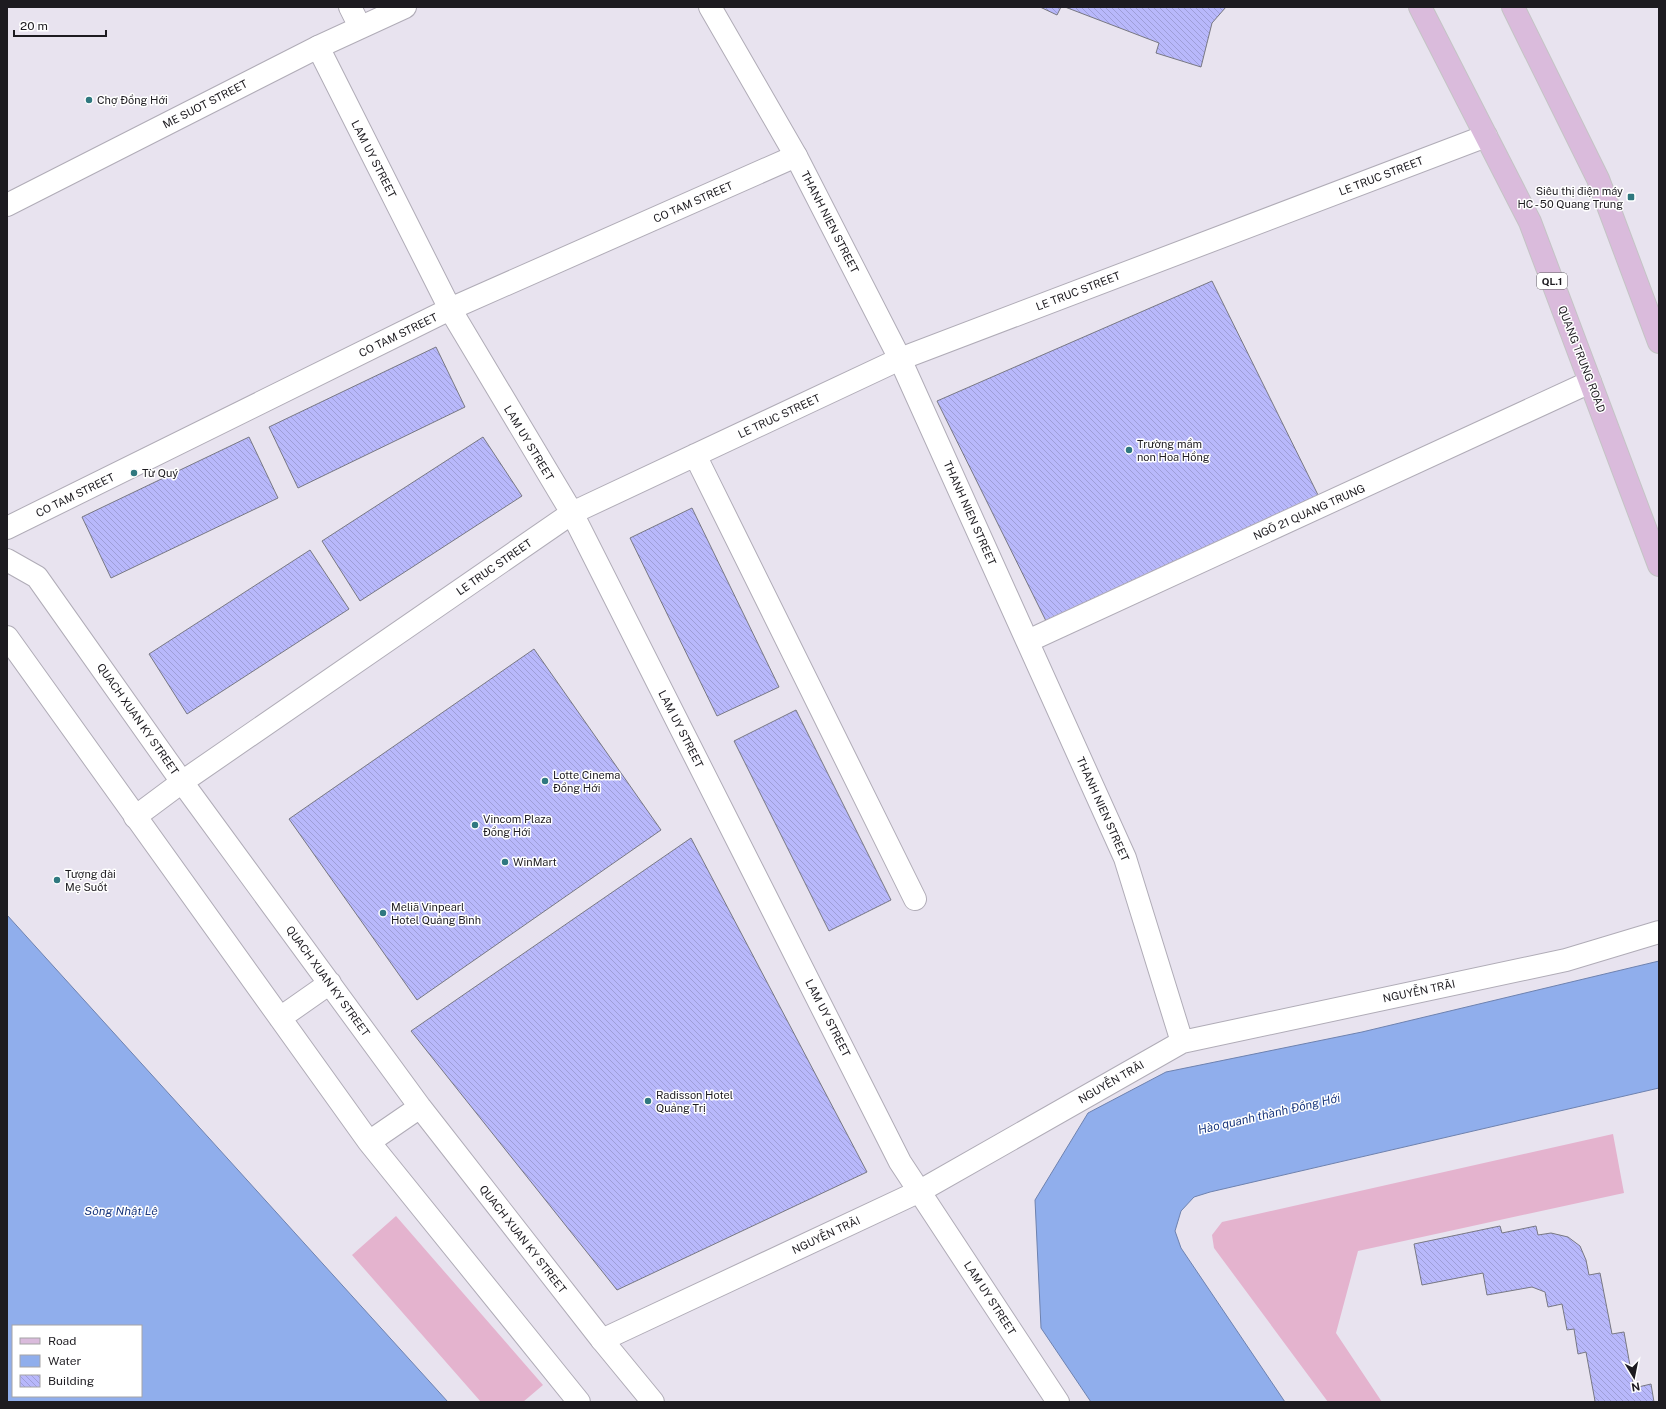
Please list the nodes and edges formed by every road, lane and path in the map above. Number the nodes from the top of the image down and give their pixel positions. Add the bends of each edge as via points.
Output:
1 (350, 7) edge
2 (405, 7) edge
3 (710, 7) edge
4 (1420, 7) edge
5 (1513, 7) edge
6 (360, 27) junction
7 (318, 47) junction
8 (1486, 136) junction
9 (796, 156) junction
10 (7, 205) edge
11 (450, 309) junction
12 (1659, 342) edge
13 (900, 359) junction
14 (1590, 382) junction
15 (695, 455) junction
16 (572, 513) junction
17 (7, 528) edge
18 (7, 560) edge
19 (1659, 565) edge
20 (7, 637) edge
21 (1028, 641) junction
22 (182, 782) junction
23 (135, 817) junction
24 (915, 899) dead end
25 (1659, 932) edge
26 (330, 983) junction
27 (280, 1018) junction
28 (1182, 1042) junction
29 (420, 1107) junction
30 (369, 1142) junction
31 (920, 1191) junction
32 (602, 1340) junction
33 (579, 1402) edge
34 (653, 1402) edge
35 (1058, 1402) edge

1 - 6 street
2 - 6 street, ME SUOT STREET
3 - 9 street, THANH NIEN STREET
4 - 8 main road, QUANG TRUNG ROAD / QL.1
5 - 12 main road via 1598,179
6 - 7 street, ME SUOT STREET
7 - 10 street, ME SUOT STREET
7 - 11 street, LAM UY STREET
8 - 13 street, LE TRUC STREET
8 - 14 main road, QUANG TRUNG ROAD / QL.1 via 1530,222
9 - 11 street, CO TAM STREET
9 - 13 street, THANH NIEN STREET
11 - 16 street, LAM UY STREET
11 - 17 street, CO TAM STREET
13 - 15 street, LE TRUC STREET
13 - 21 street, THANH NIEN STREET
14 - 19 main road, QUANG TRUNG ROAD / QL.1
14 - 21 street, NGÕ 21 QUANG TRUNG
15 - 16 street, LE TRUC STREET
15 - 24 street
16 - 22 street, LE TRUC STREET
16 - 31 street, LAM UY STREET via 900,1162
18 - 22 street, QUACH XUAN KY STREET via 37,576
20 - 23 street
21 - 28 street, THANH NIEN STREET via 1125,858
22 - 23 street, LE TRUC STREET
22 - 26 street, QUACH XUAN KY STREET
23 - 27 street
25 - 28 street, NGUYỄN TRÃI via 1566,960
26 - 27 street
26 - 29 street, QUACH XUAN KY STREET
27 - 30 street
28 - 31 street, NGUYỄN TRÃI
29 - 30 street
29 - 32 street, QUACH XUAN KY STREET
30 - 33 street
31 - 32 street, NGUYỄN TRÃI
31 - 35 street, LAM UY STREET
32 - 34 street, QUACH XUAN KY STREET

